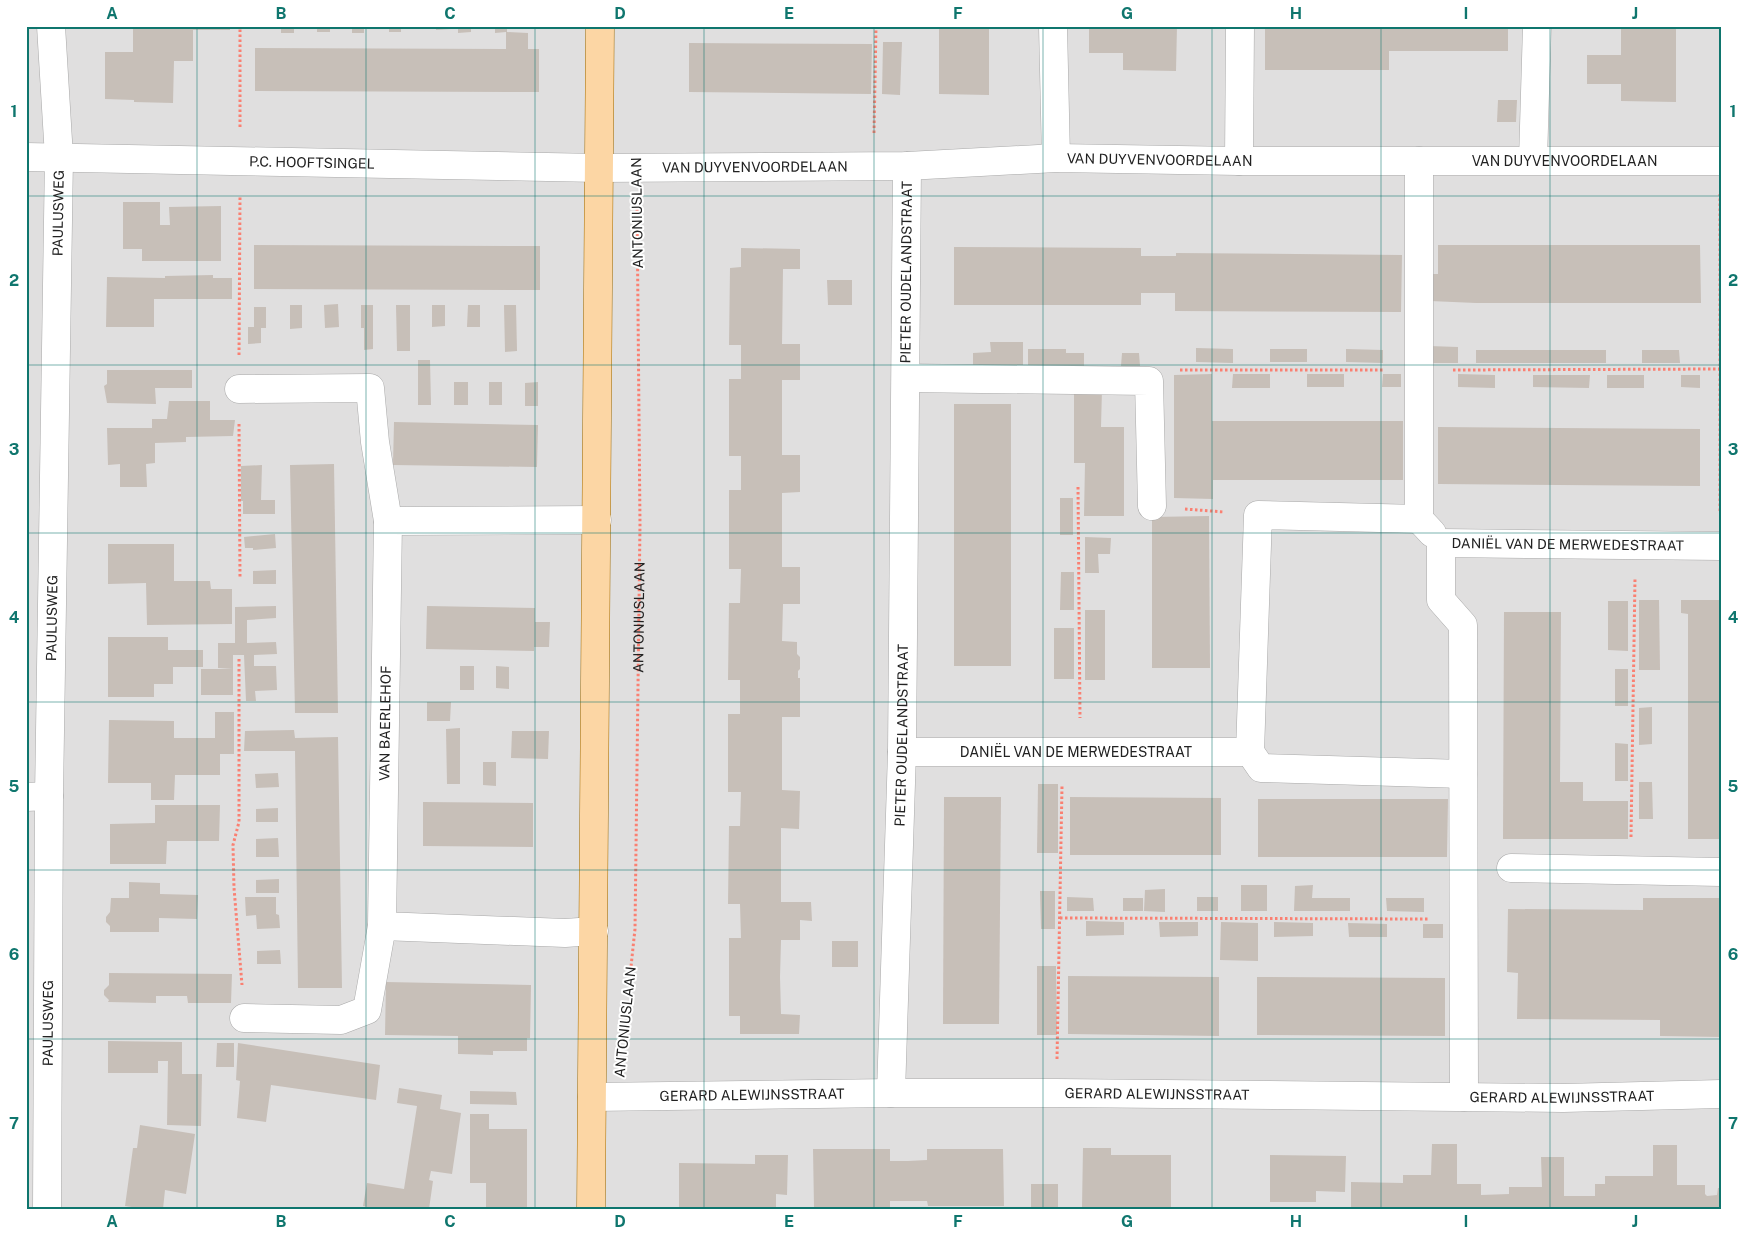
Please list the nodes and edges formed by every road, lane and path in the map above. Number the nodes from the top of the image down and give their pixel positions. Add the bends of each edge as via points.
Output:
1 (51, 26) edge
2 (240, 26) edge
3 (600, 26) edge
4 (876, 26) edge
5 (1053, 26) edge
6 (1240, 26) edge
7 (1537, 26) edge
8 (26, 157) edge
9 (59, 157) junction
10 (1056, 158) junction
11 (1533, 160) junction
12 (240, 161) junction
13 (1239, 161) junction
14 (1419, 161) junction
15 (1720, 161) edge
16 (874, 166) junction
17 (907, 166) junction
18 (599, 168) junction
19 (636, 168) junction
20 (906, 378) junction
21 (239, 389) junction
22 (1078, 487) dead end
23 (1152, 506) joint
24 (1258, 515) junction
25 (1419, 519) junction
26 (597, 520) junction
27 (388, 521) junction
28 (1442, 543) junction
29 (1635, 545) junction
30 (1720, 546) edge
31 (240, 578) dead end
32 (239, 659) dead end
33 (1072, 751) junction
34 (902, 752) junction
35 (1250, 752) junction
36 (1463, 774) junction
37 (38, 796) edge
38 (1511, 868) dead end
39 (1630, 870) junction
40 (1721, 872) edge
41 (1060, 918) junction
42 (1464, 919) junction
43 (382, 926) junction
44 (594, 931) junction
45 (630, 978) dead end
46 (244, 1018) joint
47 (891, 1093) junction
48 (1057, 1093) junction
49 (1721, 1094) edge
50 (592, 1097) junction
51 (1464, 1097) junction
52 (47, 1209) edge
53 (591, 1209) edge

1 - 9 street, PAULUSWEG
2 - 12 path
3 - 18 main road, ANTONIUSLAAN
4 - 16 path
5 - 10 street
6 - 13 street
7 - 11 street
8 - 9 street, P.C. HOOFTSINGEL
9 - 12 street, P.C. HOOFTSINGEL
9 - 37 street, PAULUSWEG
10 - 13 street, VAN DUYVENVOORDELAAN
10 - 17 street, VAN DUYVENVOORDELAAN
11 - 14 street, VAN DUYVENVOORDELAAN
11 - 15 street, VAN DUYVENVOORDELAAN
12 - 18 street, P.C. HOOFTSINGEL
12 - 21 path
13 - 14 street, VAN DUYVENVOORDELAAN
14 - 25 street
15 - 30 path
16 - 17 street, VAN DUYVENVOORDELAAN
16 - 19 street, VAN DUYVENVOORDELAAN
17 - 20 street, PIETER OUDELANDSTRAAT
18 - 19 street, VAN DUYVENVOORDELAAN
18 - 26 main road, ANTONIUSLAAN
19 - 45 path, ANTONIUSLAAN via 640,524 635,929
20 - 23 street, PIETER OUDELANDSTRAAT via 1150,381
20 - 34 street, PIETER OUDELANDSTRAAT
21 - 27 street, VAN BAERLEHOF via 370,388
21 - 31 path
22 - 33 path
23 - 24 path
24 - 25 street
24 - 35 street
25 - 28 street
26 - 27 street
26 - 44 main road, ANTONIUSLAAN
27 - 43 street, VAN BAERLEHOF
28 - 29 street, DANIËL VAN DE MERWEDESTRAAT
28 - 36 street, DANIËL VAN DE MERWEDESTRAAT via 1441,600 1462,625
29 - 30 street, DANIËL VAN DE MERWEDESTRAAT
29 - 39 path
32 - 46 path via 239,822 233,845
33 - 34 street, DANIËL VAN DE MERWEDESTRAAT
33 - 35 street, DANIËL VAN DE MERWEDESTRAAT
33 - 41 path
34 - 47 street, PIETER OUDELANDSTRAAT
35 - 36 street via 1261,768
36 - 42 street
37 - 52 street, PAULUSWEG
38 - 39 street
39 - 40 street
41 - 42 path
41 - 48 path
42 - 51 street
43 - 44 street via 565,933
43 - 46 street, VAN BAERLEHOF via 367,1010 341,1020
44 - 50 main road, ANTONIUSLAAN
47 - 48 street, GERARD ALEWIJNSSTRAAT
47 - 50 street, GERARD ALEWIJNSSTRAAT
48 - 51 street, GERARD ALEWIJNSSTRAAT
49 - 51 street, GERARD ALEWIJNSSTRAAT
50 - 53 main road, ANTONIUSLAAN

